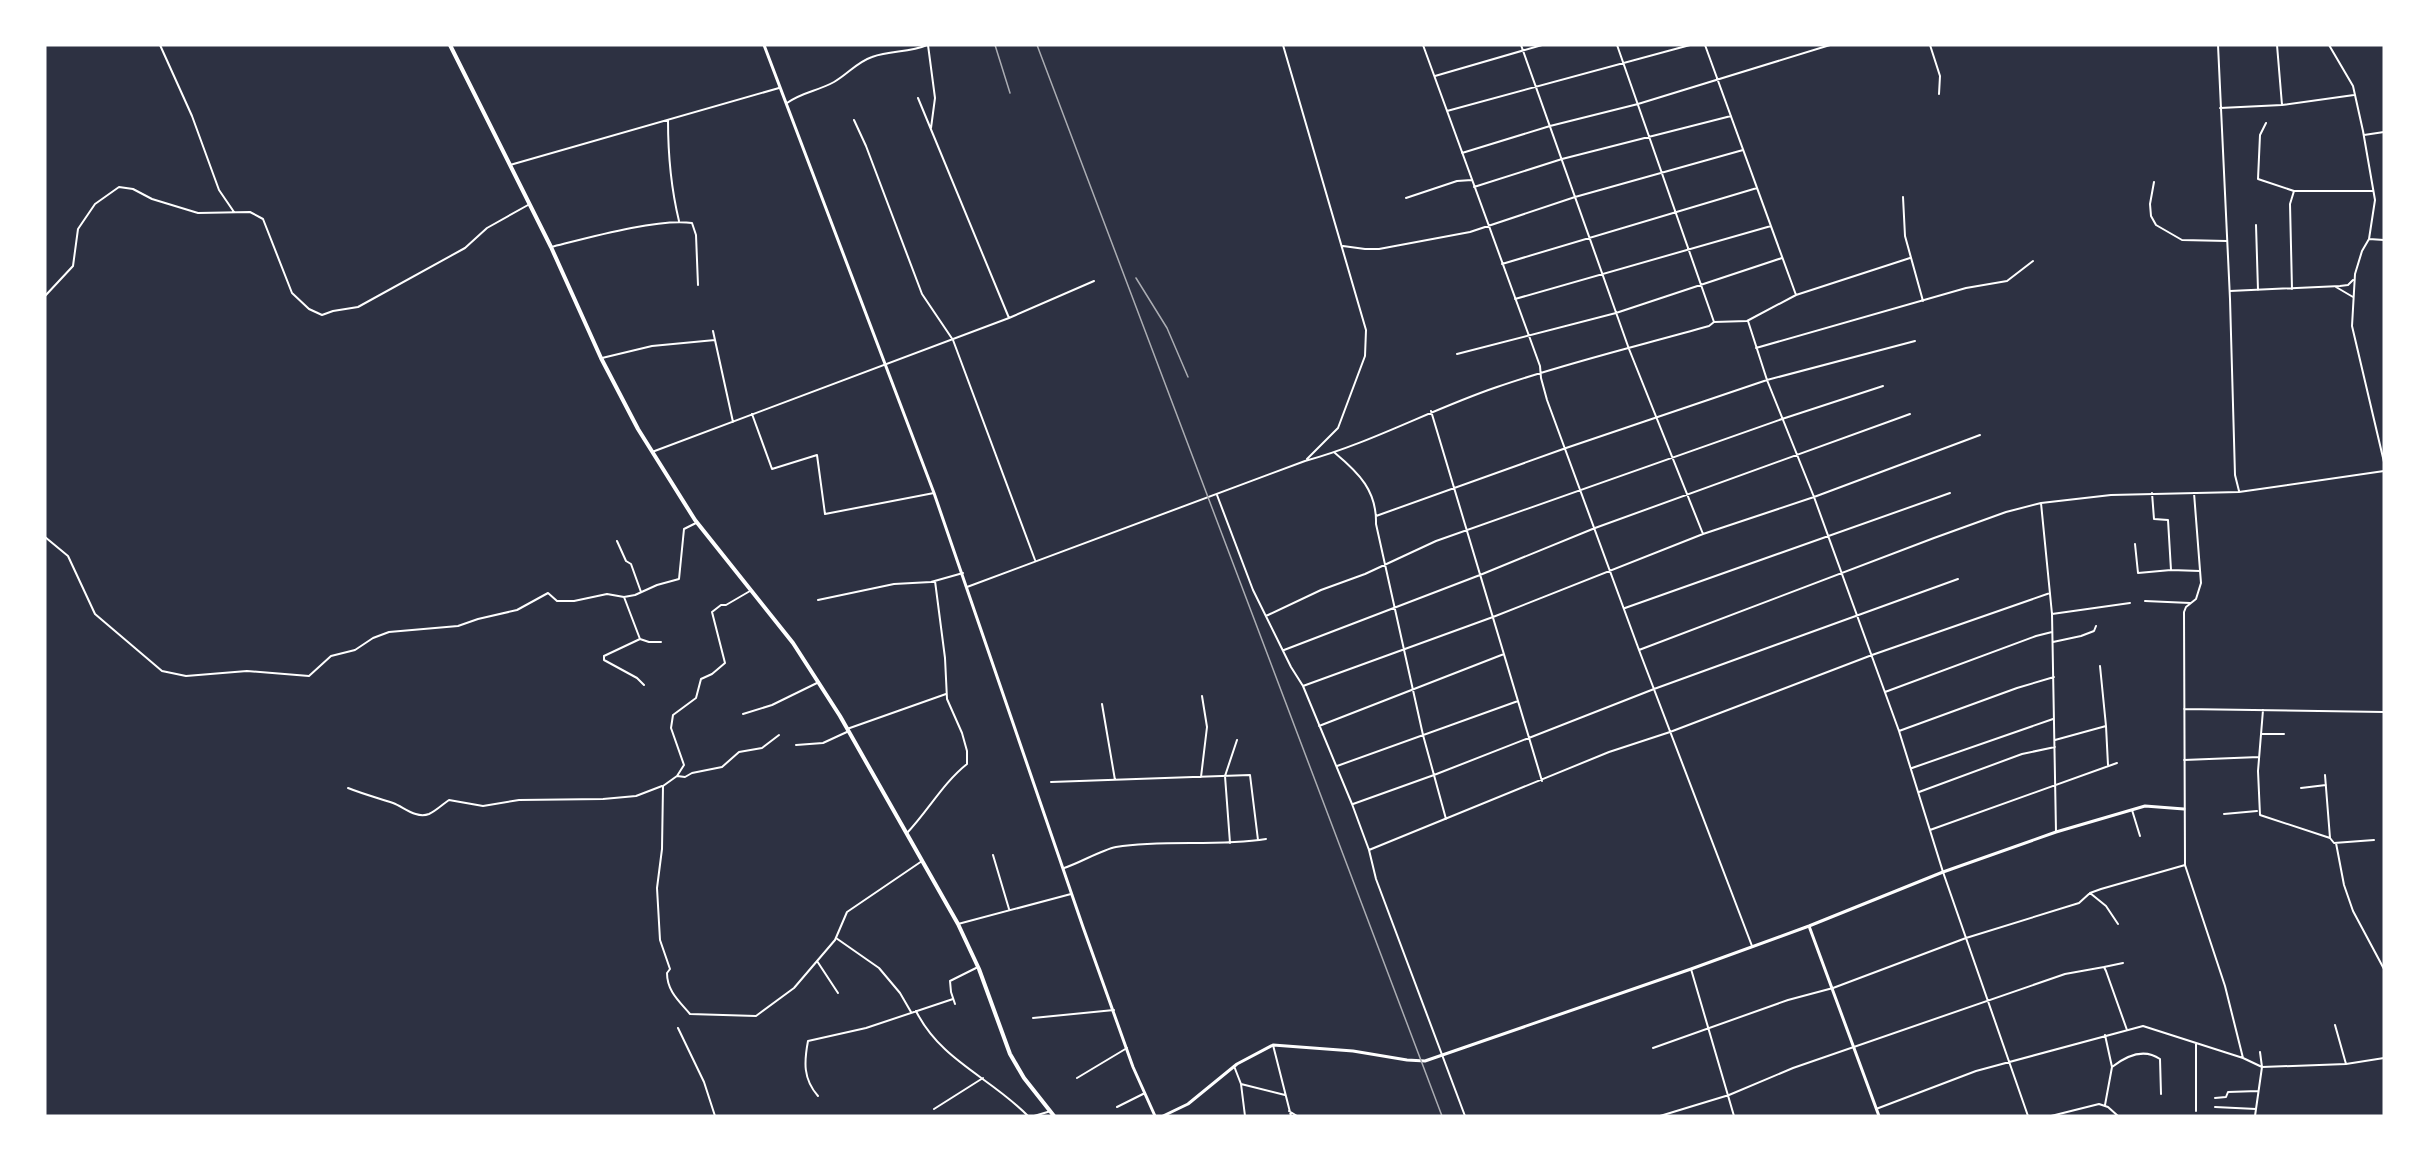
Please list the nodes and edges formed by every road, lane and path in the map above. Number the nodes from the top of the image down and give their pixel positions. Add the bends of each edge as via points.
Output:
1 (160, 45) edge
2 (450, 45) edge
3 (764, 45) edge
4 (927, 45) edge
5 (1283, 45) edge
6 (1423, 45) edge
7 (1521, 45) edge
8 (1542, 45) edge
9 (1617, 45) edge
10 (1690, 45) edge
11 (1705, 45) edge
12 (1830, 45) edge
13 (1930, 45) edge
14 (2218, 45) edge
15 (2277, 45) edge
16 (2329, 45) edge
17 (1522, 51) junction
18 (1624, 64) junction
19 (1434, 76) junction
20 (1718, 79) junction
21 (779, 88) junction
22 (1537, 88) junction
23 (1939, 94) dead end
24 (2355, 95) junction
25 (918, 98) dead end
26 (1638, 104) junction
27 (785, 105) junction
28 (2282, 105) junction
29 (2220, 108) junction
30 (1447, 111) junction
31 (1731, 116) junction
32 (668, 120) junction
33 (854, 120) dead end
34 (2266, 123) dead end
35 (1550, 126) junction
36 (930, 128) junction
37 (2384, 132) edge
38 (2364, 135) junction
39 (1649, 137) junction
40 (1743, 150) junction
41 (1462, 153) junction
42 (1562, 159) junction
43 (510, 165) junction
44 (1662, 173) junction
45 (1472, 180) junction
46 (2154, 182) dead end
47 (1474, 187) junction
48 (1757, 188) junction
49 (2294, 191) junction
50 (2372, 191) junction
51 (1575, 197) junction
52 (1904, 197) dead end
53 (1406, 198) dead end
54 (528, 205) junction
55 (234, 212) junction
56 (1676, 212) junction
57 (679, 221) junction
58 (1488, 225) junction
59 (2256, 225) dead end
60 (1771, 226) junction
61 (1590, 238) junction
62 (2369, 238) junction
63 (2384, 240) edge
64 (2227, 241) junction
65 (1342, 246) junction
66 (551, 247) junction
67 (1689, 251) junction
68 (1782, 258) junction
69 (1910, 258) junction
70 (2033, 261) dead end
71 (1502, 264) junction
72 (1602, 273) junction
73 (2355, 274) junction
74 (1094, 281) dead end
75 (698, 285) dead end
76 (2333, 285) junction
77 (1702, 286) junction
78 (2292, 289) junction
79 (2258, 290) junction
80 (2230, 291) junction
81 (1796, 295) junction
82 (45, 296) edge
83 (2353, 297) junction
84 (1515, 299) junction
85 (1923, 301) junction
86 (1616, 313) junction
87 (1009, 318) junction
88 (1747, 321) junction
89 (1714, 322) junction
90 (713, 331) dead end
91 (1528, 335) junction
92 (715, 340) junction
93 (953, 340) junction
94 (1914, 341) dead end
95 (1756, 348) junction
96 (1629, 349) junction
97 (1457, 354) dead end
98 (601, 358) junction
99 (885, 365) junction
100 (1540, 374) junction
101 (1767, 380) junction
102 (1883, 386) dead end
103 (1431, 411) junction
104 (752, 414) junction
105 (1910, 414) dead end
106 (1657, 418) junction
107 (1782, 419) junction
108 (733, 422) junction
109 (1980, 435) dead end
110 (1566, 448) junction
111 (651, 452) junction
112 (1335, 453) junction
113 (1797, 454) junction
114 (1672, 457) junction
115 (1305, 461) junction
116 (2384, 462) edge
117 (2384, 471) edge
118 (1455, 488) junction
119 (1580, 489) junction
120 (2239, 492) junction
121 (934, 493) junction
122 (1950, 493) dead end
123 (2194, 493) junction
124 (2152, 494) junction
125 (1217, 495) junction
126 (1687, 495) junction
127 (1814, 497) junction
128 (2041, 502) junction
129 (1376, 516) junction
130 (696, 523) junction
131 (1595, 528) junction
132 (1466, 530) junction
133 (1702, 534) junction
134 (1827, 535) junction
135 (45, 537) edge
136 (617, 541) dead end
137 (2135, 544) dead end
138 (1035, 562) junction
139 (1385, 564) junction
140 (1610, 570) junction
141 (2170, 570) junction
142 (2200, 570) junction
143 (963, 573) junction
144 (1842, 573) junction
145 (1480, 575) junction
146 (1958, 579) dead end
147 (934, 581) junction
148 (967, 587) junction
149 (750, 591) junction
150 (641, 592) junction
151 (2050, 593) junction
152 (624, 597) junction
153 (818, 600) dead end
154 (2145, 601) dead end
155 (2130, 603) dead end
156 (2190, 603) junction
157 (1395, 608) junction
158 (1624, 608) junction
159 (2052, 614) junction
160 (1266, 616) junction
161 (1857, 616) junction
162 (1492, 617) junction
163 (2096, 626) dead end
164 (2052, 632) junction
165 (640, 639) junction
166 (661, 642) dead end
167 (2053, 642) junction
168 (1404, 649) junction
169 (1283, 650) junction
170 (1639, 650) junction
171 (1504, 654) junction
172 (1872, 656) junction
173 (2100, 666) dead end
174 (2054, 677) junction
175 (819, 682) junction
176 (644, 685) dead end
177 (1303, 686) junction
178 (1413, 689) junction
179 (1654, 689) junction
180 (1885, 692) junction
181 (947, 694) junction
182 (1202, 696) dead end
183 (1518, 700) junction
184 (1102, 704) dead end
185 (2184, 709) junction
186 (2263, 710) junction
187 (2384, 712) edge
188 (743, 714) dead end
189 (2054, 718) junction
190 (1319, 726) junction
191 (2106, 726) junction
192 (848, 730) junction
193 (1899, 731) junction
194 (1670, 732) junction
195 (2261, 734) junction
196 (2284, 734) dead end
197 (779, 735) dead end
198 (1423, 735) junction
199 (1529, 738) junction
200 (1237, 740) dead end
201 (2055, 740) junction
202 (796, 745) dead end
203 (2055, 747) junction
204 (2259, 757) junction
205 (2184, 760) junction
206 (2117, 763) dead end
207 (2108, 765) junction
208 (1336, 767) junction
209 (1912, 768) junction
210 (1434, 775) junction
211 (2325, 775) dead end
212 (677, 776) junction
213 (1226, 776) junction
214 (1202, 777) junction
215 (1115, 780) junction
216 (1542, 781) junction
217 (1051, 782) dead end
218 (2055, 784) junction
219 (2326, 784) junction
220 (663, 786) junction
221 (348, 788) dead end
222 (2301, 788) dead end
223 (1919, 792) junction
224 (1352, 804) junction
225 (2132, 809) junction
226 (2184, 809) junction
227 (2258, 811) junction
228 (2224, 814) dead end
229 (1446, 819) junction
230 (1930, 830) junction
231 (2056, 832) junction
232 (907, 833) junction
233 (2140, 836) dead end
234 (2330, 838) junction
235 (1266, 839) dead end
236 (1258, 840) junction
237 (2374, 840) dead end
238 (2336, 843) junction
239 (1230, 844) junction
240 (1369, 849) junction
241 (993, 855) dead end
242 (922, 861) junction
243 (2185, 865) junction
244 (1064, 868) junction
245 (1943, 872) junction
246 (2090, 893) junction
247 (1072, 894) junction
248 (1009, 909) junction
249 (958, 924) junction
250 (2118, 924) dead end
251 (1809, 926) junction
252 (836, 938) junction
253 (1966, 938) junction
254 (1752, 946) junction
255 (817, 961) junction
256 (2123, 963) dead end
257 (978, 967) junction
258 (2104, 967) junction
259 (1691, 969) junction
260 (2384, 969) edge
261 (1833, 988) junction
262 (838, 993) dead end
263 (953, 999) junction
264 (1989, 1001) junction
265 (955, 1004) dead end
266 (1114, 1010) junction
267 (916, 1011) junction
268 (911, 1012) junction
269 (1034, 1018) dead end
270 (2335, 1025) dead end
271 (678, 1028) dead end
272 (1709, 1029) junction
273 (2127, 1030) junction
274 (2105, 1035) junction
275 (2196, 1044) junction
276 (1273, 1045) junction
277 (1127, 1048) junction
278 (1653, 1048) dead end
279 (1855, 1048) junction
280 (2260, 1052) dead end
281 (1441, 1056) junction
282 (2243, 1058) junction
283 (2384, 1058) edge
284 (2008, 1061) junction
285 (2346, 1064) junction
286 (1234, 1066) junction
287 (2112, 1067) junction
288 (2262, 1067) junction
289 (983, 1078) junction
290 (1077, 1078) dead end
291 (1241, 1084) junction
292 (2258, 1091) junction
293 (1145, 1093) junction
294 (2161, 1094) dead end
295 (1286, 1095) junction
296 (1729, 1095) junction
297 (818, 1096) dead end
298 (2214, 1098) dead end
299 (2105, 1105) junction
300 (1117, 1107) dead end
301 (2215, 1107) dead end
302 (934, 1109) dead end
303 (1876, 1109) junction
304 (2256, 1109) junction
305 (1289, 1111) junction
306 (2196, 1111) dead end
307 (1052, 1114) edge
308 (715, 1116) edge
309 (1028, 1116) edge
310 (1034, 1116) edge
311 (1155, 1116) edge
312 (1163, 1116) edge
313 (1245, 1116) edge
314 (1291, 1116) edge
315 (1297, 1116) edge
316 (1464, 1116) edge
317 (1660, 1116) edge
318 (1734, 1116) edge
319 (1879, 1116) edge
320 (2028, 1116) edge
321 (2051, 1116) edge
322 (2118, 1116) edge
323 (2255, 1116) edge

1 - 55 street via 219,190
2 - 43 highway
3 - 21 street
4 - 27 street via 857,63 834,82 797,96
4 - 36 street via 935,98
5 - 65 street
6 - 19 street
7 - 17 street
8 - 17 street
9 - 18 street
10 - 18 street
11 - 20 street
12 - 20 street
13 - 23 street via 1940,76
14 - 29 street
15 - 28 street
16 - 24 street
17 - 19 street
17 - 22 street
18 - 22 street
18 - 26 street
19 - 30 street
20 - 26 street
20 - 31 street
21 - 27 street
21 - 32 street
22 - 30 street
22 - 35 street
24 - 28 street
24 - 38 street
25 - 36 street
26 - 35 street
26 - 39 street
27 - 99 street
28 - 29 street
29 - 64 street
30 - 41 street
31 - 39 street
31 - 40 street
32 - 43 street
32 - 57 street
33 - 93 street via 922,294
34 - 49 street via 2260,135 2258,179
35 - 41 street
35 - 42 street
36 - 87 street
37 - 38 street
38 - 50 street
39 - 42 street
39 - 44 street
40 - 44 street
40 - 48 street
41 - 45 street
42 - 47 street
42 - 51 street
43 - 54 highway
44 - 51 street
44 - 56 street
45 - 47 street
45 - 53 street
46 - 64 street via 2150,204 2156,225 2182,240
47 - 58 street
48 - 56 street
48 - 60 street
49 - 50 street
49 - 78 street via 2290,204
50 - 62 street via 2375,202
51 - 58 street
51 - 61 street
52 - 69 street
54 - 55 street via 487,228 465,248 358,307 322,315 292,293 263,219 250,212
54 - 66 highway
55 - 82 street via 198,213 118,187 95,204 78,229 73,266
56 - 61 street
56 - 67 street
57 - 66 street
57 - 75 street via 692,223 695,228
58 - 65 street via 1407,245 1365,249
58 - 71 street
59 - 79 street
60 - 67 street
60 - 68 street
61 - 71 street
61 - 72 street
62 - 63 street
62 - 73 street
64 - 80 street
65 - 115 street via 1366,330 1365,356 1338,428
66 - 98 highway
67 - 72 street
67 - 77 street
68 - 77 street
68 - 81 street
69 - 81 street
69 - 85 street
70 - 85 street via 2007,281
71 - 84 street
72 - 84 street
72 - 86 street
73 - 76 street via 2348,285
73 - 83 street
74 - 87 street
76 - 78 street
76 - 83 street
77 - 86 street
77 - 89 street
78 - 79 street
79 - 80 street
80 - 120 street via 2235,475
81 - 88 street
83 - 116 street via 2352,329
84 - 91 street
85 - 95 street
86 - 91 street
86 - 96 street
87 - 93 street
88 - 89 street
88 - 95 street
89 - 96 street
90 - 92 street
91 - 97 street
91 - 100 street
92 - 98 street via 652,346
92 - 108 street
93 - 99 street
93 - 138 street
94 - 101 street
95 - 101 street
96 - 100 street
96 - 106 street
98 - 111 highway
99 - 104 street
99 - 121 street
100 - 103 street
100 - 110 street
101 - 106 street
101 - 107 street
102 - 107 street
103 - 112 street
103 - 118 street
104 - 108 street
104 - 121 street via 772,469 817,454 825,514
105 - 113 street
106 - 110 street
106 - 114 street
107 - 113 street
107 - 114 street
108 - 111 street
109 - 127 street
110 - 118 street
110 - 119 street
111 - 130 highway
112 - 115 street
112 - 129 street via 1353,467 1373,495
113 - 126 street
113 - 127 street
114 - 119 street
114 - 126 street
115 - 125 street
117 - 120 street
118 - 129 street
118 - 132 street
119 - 131 street
119 - 132 street
120 - 123 street
121 - 143 street
122 - 134 street
123 - 124 street
123 - 142 street
124 - 128 street
124 - 141 street via 2154,519 2168,520
125 - 138 street
125 - 160 street
126 - 131 street
126 - 133 street
127 - 133 street
127 - 134 street
128 - 144 street
128 - 151 street
129 - 139 street
130 - 149 highway
130 - 150 street via 684,529 679,579
131 - 140 street
131 - 145 street
132 - 139 street
132 - 145 street
133 - 140 street
134 - 144 street
134 - 158 street
135 - 152 street via 68,556 95,614 162,671 186,676 247,671 309,676 331,656 355,650 389,632 458,626 517,610 548,593 557,602 607,594
136 - 150 street
137 - 141 street via 2138,573
138 - 148 street
139 - 157 street
139 - 160 street
140 - 158 street
140 - 162 street
141 - 142 street
142 - 156 street via 2196,599
143 - 147 street
143 - 148 street
144 - 161 street
144 - 170 street
145 - 157 street
145 - 162 street
146 - 161 street
147 - 153 street via 894,584
147 - 181 street
148 - 244 street
149 - 175 highway
149 - 212 street via 712,612 725,663 701,679 696,698 673,715 671,728 684,765
150 - 152 street
151 - 159 street
151 - 172 street
152 - 165 street
154 - 156 street
155 - 159 street
156 - 185 street via 2184,612
157 - 168 street
157 - 169 street
158 - 170 street
159 - 164 street
160 - 169 street
161 - 172 street
161 - 179 street
162 - 168 street
162 - 171 street
163 - 167 street via 2094,631 2081,636
164 - 167 street
164 - 180 street
165 - 166 street
165 - 176 street via 604,656 604,660
167 - 174 street
168 - 177 street
168 - 178 street
169 - 177 street
170 - 179 street
171 - 178 street
171 - 183 street
172 - 180 street
172 - 194 street
173 - 191 street
174 - 189 street
174 - 193 street
175 - 188 street
175 - 192 highway
177 - 190 street
178 - 190 street
178 - 198 street
179 - 194 street
179 - 199 street
180 - 193 street
181 - 192 street
181 - 232 street via 962,733 967,764 950,777
182 - 214 street via 1207,727
183 - 198 street
183 - 199 street
184 - 215 street
185 - 186 street
185 - 205 street
186 - 187 street
186 - 195 street
189 - 201 street
189 - 209 street
190 - 208 street
191 - 201 street
191 - 207 street
192 - 202 street via 823,743
192 - 232 highway
193 - 209 street
194 - 216 street via 1609,752
194 - 254 street
195 - 196 street
195 - 204 street
197 - 212 street via 762,748 739,752 722,767
198 - 208 street
198 - 210 street
199 - 210 street
199 - 216 street
200 - 213 street
201 - 203 street
203 - 218 street
203 - 223 street via 2022,754
204 - 205 street
204 - 227 street
205 - 226 street
206 - 207 street
207 - 218 street
208 - 224 street
209 - 223 street
210 - 224 street
210 - 229 street
211 - 219 street
212 - 220 street
213 - 214 street
213 - 236 street via 1250,775
213 - 239 street
214 - 215 street
215 - 217 street
216 - 229 street
218 - 230 street
218 - 231 street
219 - 222 street
219 - 234 street
220 - 221 street via 636,796 603,799 519,800 483,806 449,800 428,814 406,811 397,804
220 - 255 street via 663,840 657,888 660,940 670,969 667,983 672,994 690,1014 756,1016 794,988
223 - 230 street
224 - 240 street
225 - 226 street
225 - 231 street
225 - 233 street
226 - 243 street
227 - 228 street
227 - 234 street
229 - 240 street
230 - 245 street
231 - 245 street
232 - 242 highway
234 - 238 street
235 - 236 street
236 - 239 street
237 - 238 street
238 - 260 street via 2353,910
239 - 244 street via 1171,842 1113,848
240 - 281 street via 1376,879
241 - 248 street
242 - 249 highway
242 - 252 street via 847,912
243 - 246 street
243 - 282 street via 2225,986
244 - 247 street
245 - 251 street
245 - 253 street
246 - 250 street via 2106,906
246 - 253 street via 2079,903
247 - 248 street
247 - 266 street
248 - 249 street
249 - 257 highway
251 - 254 street
251 - 261 street
252 - 255 street
252 - 268 street via 879,968
253 - 261 street
253 - 264 street
254 - 259 street
255 - 262 street
256 - 258 street
257 - 263 street via 950,981
257 - 307 highway via 1010,1054
258 - 264 street via 2065,974
258 - 273 street
259 - 272 street
259 - 281 street
261 - 272 street
261 - 279 street
263 - 265 street
263 - 267 street
264 - 279 street
264 - 284 street
266 - 269 street
266 - 277 street
267 - 268 street
267 - 289 street via 938,1045
268 - 297 street via 866,1029 808,1041 804,1065 810,1087
270 - 285 street
271 - 308 street via 704,1082
272 - 278 street
272 - 296 street
273 - 274 street
273 - 275 street via 2144,1026
274 - 284 street
274 - 287 street
275 - 282 street
275 - 306 street
276 - 281 street via 1353,1051 1422,1062
276 - 286 street
276 - 295 street
277 - 290 street
277 - 293 street
279 - 296 street
279 - 303 street
280 - 288 street
281 - 316 street
282 - 288 street
283 - 285 street
284 - 303 street
284 - 320 street
285 - 288 street
286 - 291 street
286 - 312 street via 1188,1104
287 - 294 street via 2132,1055 2158,1056
287 - 299 street
288 - 292 street
289 - 302 street
289 - 309 street
291 - 295 street
291 - 313 street
292 - 298 street via 2228,1092 2226,1097
292 - 304 street
293 - 300 street
293 - 311 street
295 - 305 street
296 - 317 street
296 - 318 street
299 - 321 street
299 - 322 street
301 - 304 street
303 - 319 street
304 - 323 street
305 - 314 street
305 - 315 street
307 - 310 street

